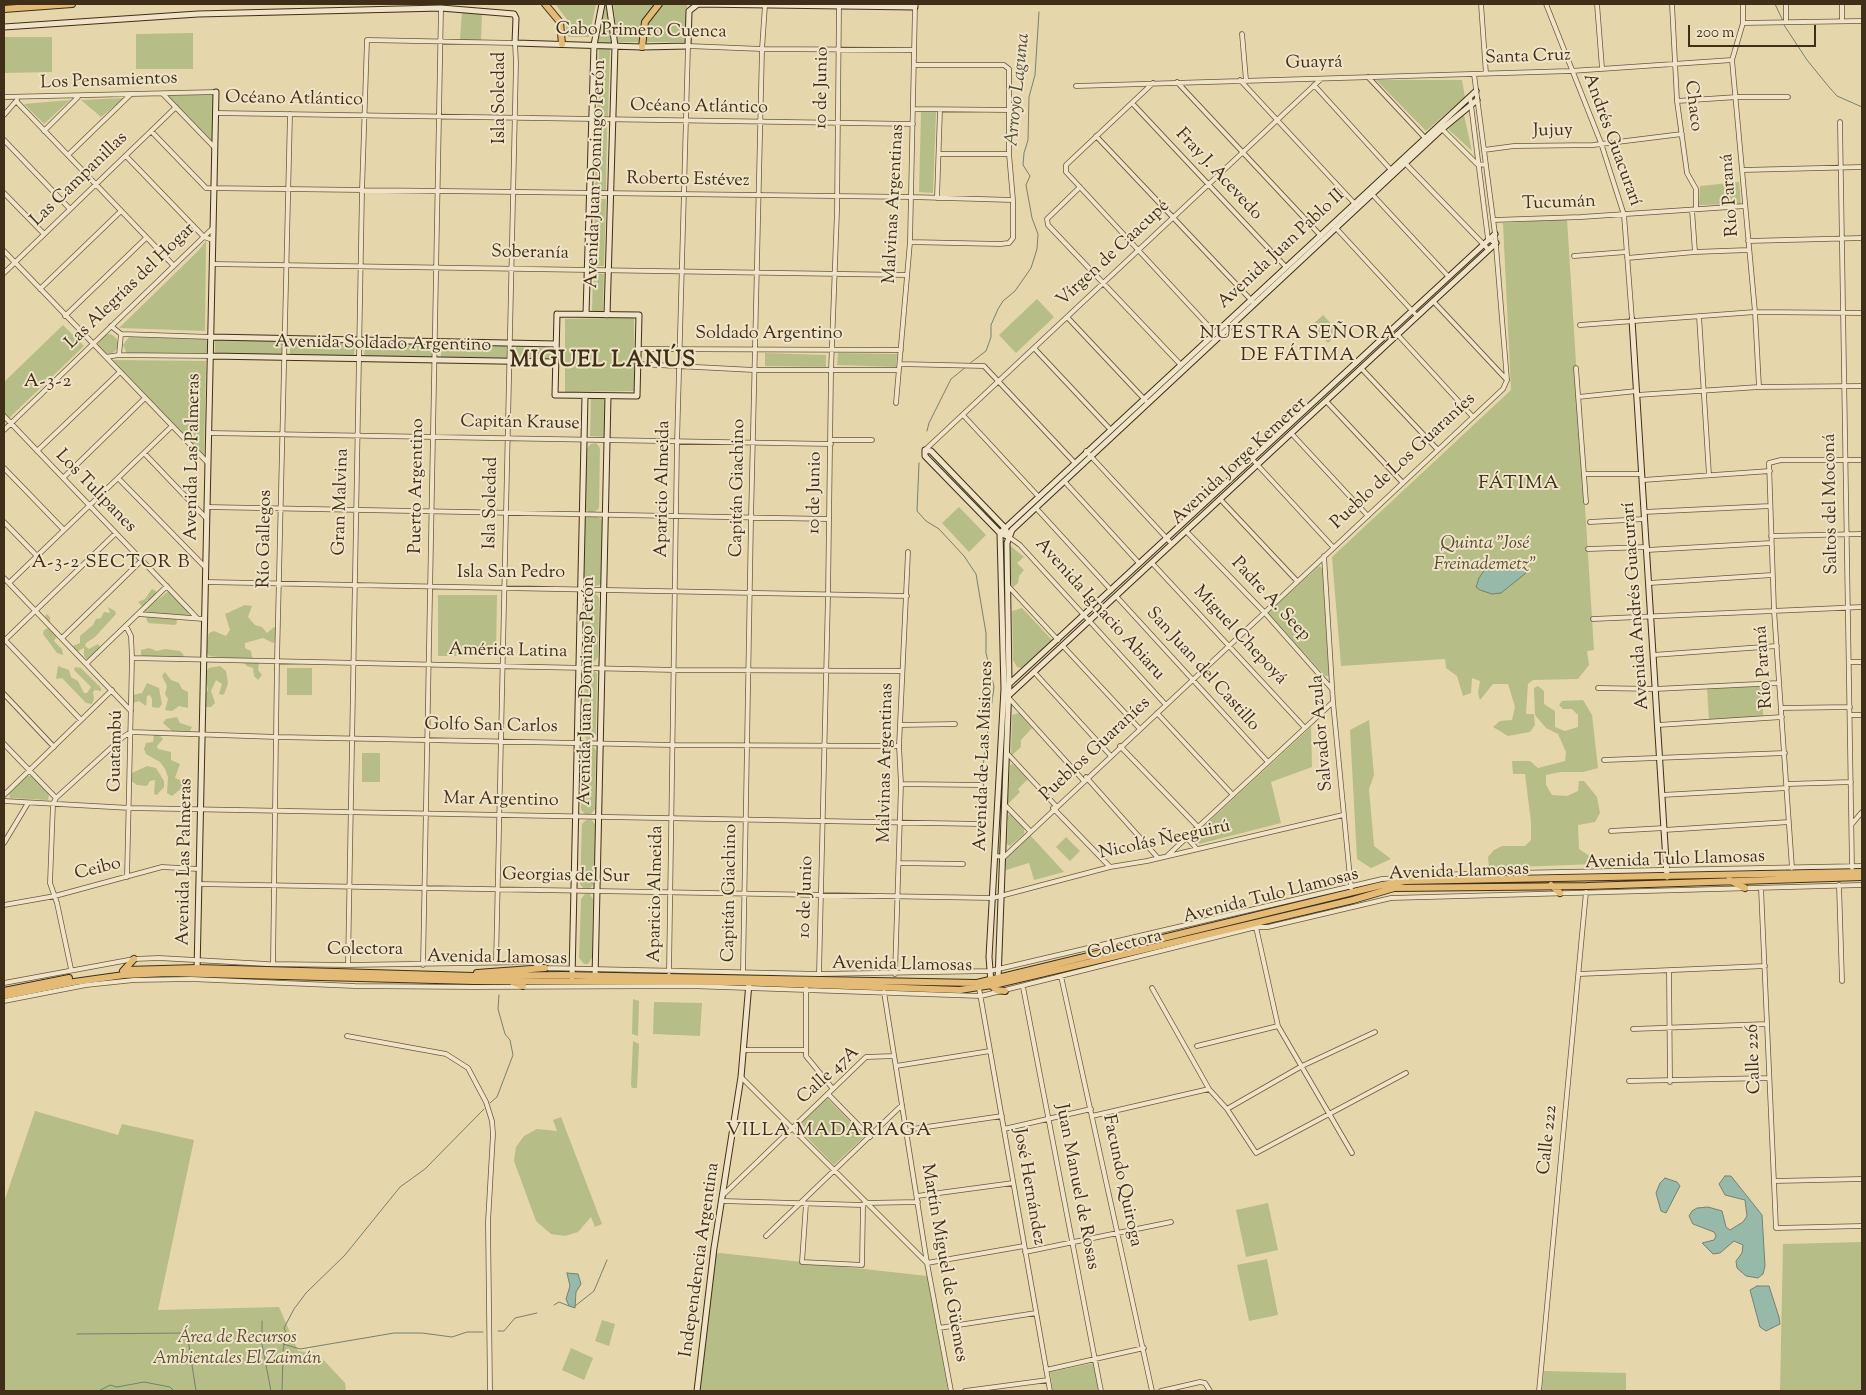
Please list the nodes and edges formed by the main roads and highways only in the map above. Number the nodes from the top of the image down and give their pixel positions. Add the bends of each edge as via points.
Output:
1 (72, 4) edge
2 (545, 4) edge
3 (602, 4) edge
4 (609, 4) edge
5 (659, 4) edge
6 (765, 5) edge
7 (915, 5) edge
8 (4, 9) edge
9 (4, 27) edge
10 (562, 44) junction
11 (594, 45) junction
12 (615, 46) junction
13 (688, 46) joint
14 (642, 47) junction
15 (1476, 91) road end
16 (216, 92) road end
17 (1477, 100) road end
18 (1495, 234) road end
19 (1496, 243) road end
20 (586, 314) junction
21 (607, 315) junction
22 (1632, 320) road end
23 (211, 337) junction
24 (556, 344) junction
25 (210, 356) junction
26 (556, 362) junction
27 (585, 396) junction
28 (608, 396) junction
29 (1004, 528) junction
30 (1000, 533) junction
31 (1009, 537) junction
32 (1009, 684) junction
33 (1005, 693) junction
34 (1003, 701) joint
35 (1740, 869) road end
36 (1853, 872) junction
37 (1862, 872) edge
38 (1760, 874) junction
39 (1862, 877) edge
40 (1667, 880) junction
41 (1728, 880) junction
42 (1551, 885) junction
43 (1745, 888) road end
44 (1560, 893) road end
45 (1353, 896) junction
46 (134, 959) road end
47 (545, 968) road end
48 (123, 971) junction
49 (197, 974) junction
50 (213, 974) junction
51 (467, 976) junction
52 (572, 977) junction
53 (595, 978) junction
54 (508, 980) junction
55 (724, 980) junction
56 (994, 982) junction
57 (523, 986) road end
58 (749, 986) junction
59 (4, 991) edge
60 (1005, 991) road end
61 (4, 996) edge
62 (698, 1391) edge

1 - 8 highway
2 - 10 highway via 560,22
3 - 11 main road, Avenida Juan Domingo Perón
4 - 12 main road, Avenida Juan Domingo Perón
5 - 14 highway via 645,22
6 - 7 main road
6 - 13 main road, Aparicio Almeida via 698,4 692,7 689,11
9 - 10 main road, Cabo Primero Cuenca via 198,14 441,8 514,14 515,43
10 - 11 main road, Cabo Primero Cuenca
11 - 12 main road, Cabo Primero Cuenca
11 - 20 main road, Avenida Juan Domingo Perón
12 - 14 main road, Cabo Primero Cuenca
12 - 21 main road, Avenida Juan Domingo Perón
13 - 14 main road, Cabo Primero Cuenca
15 - 29 main road, Avenida Juan Pablo II
16 - 23 main road, Avenida Las Palmeras
17 - 31 main road, Avenida Juan Pablo II via 1064,481 1012,530
18 - 32 main road, Avenida Jorge Kemerer
19 - 33 main road, Avenida Jorge Kemerer via 1063,646
20 - 21 main road
20 - 24 main road via 557,314
21 - 28 main road via 638,315 637,396
22 - 40 main road, Avenida Andrés Guacurarí
23 - 24 main road, Avenida Soldado Argentino
23 - 25 main road, Avenida Las Palmeras
24 - 26 main road
25 - 26 main road, Avenida Soldado Argentino
25 - 49 main road, Avenida Las Palmeras
26 - 27 main road via 555,395
27 - 28 main road
27 - 52 main road, Avenida Juan Domingo Perón
28 - 53 main road, Avenida Juan Domingo Perón
29 - 30 main road, Avenida Juan Pablo II
29 - 30 main road, Avenida Ignacio Abiaru via 931,451 926,450 925,456
29 - 31 main road, Avenida Ignacio Abiaru
30 - 31 main road, Avenida Ignacio Abiaru
30 - 33 main road, Avenida de Las Misiones
31 - 32 main road, Avenida de Las Misiones
32 - 33 main road, Avenida de Las Misiones
32 - 33 main road, Avenida Jorge Kemerer
33 - 34 main road, Avenida Jorge Kemerer
33 - 56 main road, Avenida de Las Misiones via 1004,857
34 - 56 main road, Avenida de Las Misiones via 990,971
35 - 38 highway
36 - 37 highway, Avenida Tulo Llamosas
36 - 38 highway, Avenida Tulo Llamosas
36 - 39 highway, Avenida Llamosas
36 - 41 highway, Avenida Llamosas
38 - 40 highway, Avenida Tulo Llamosas
40 - 41 highway, Avenida Llamosas
40 - 42 highway, Avenida Llamosas
40 - 45 highway, Avenida Tulo Llamosas via 1468,877 1382,884
41 - 43 highway
42 - 44 highway
42 - 45 highway, Avenida Llamosas via 1408,886
45 - 56 highway, Avenida Tulo Llamosas
46 - 48 highway
47 - 51 highway via 481,972
48 - 49 highway, Avenida Llamosas
48 - 59 highway, Avenida Llamosas
49 - 50 highway, Avenida Llamosas
49 - 61 highway, Avenida Llamosas via 124,975
50 - 51 highway, Avenida Llamosas
50 - 54 highway, Avenida Llamosas
51 - 52 highway, Avenida Llamosas
52 - 53 highway, Avenida Llamosas
52 - 54 highway, Avenida Llamosas
53 - 55 highway, Avenida Llamosas
54 - 57 highway
55 - 56 highway, Avenida Llamosas via 819,977
55 - 58 highway, Avenida Llamosas
56 - 58 highway, Avenida Llamosas via 960,990
56 - 60 highway via 996,990
58 - 62 main road, Independencia Argentina via 741,1077

